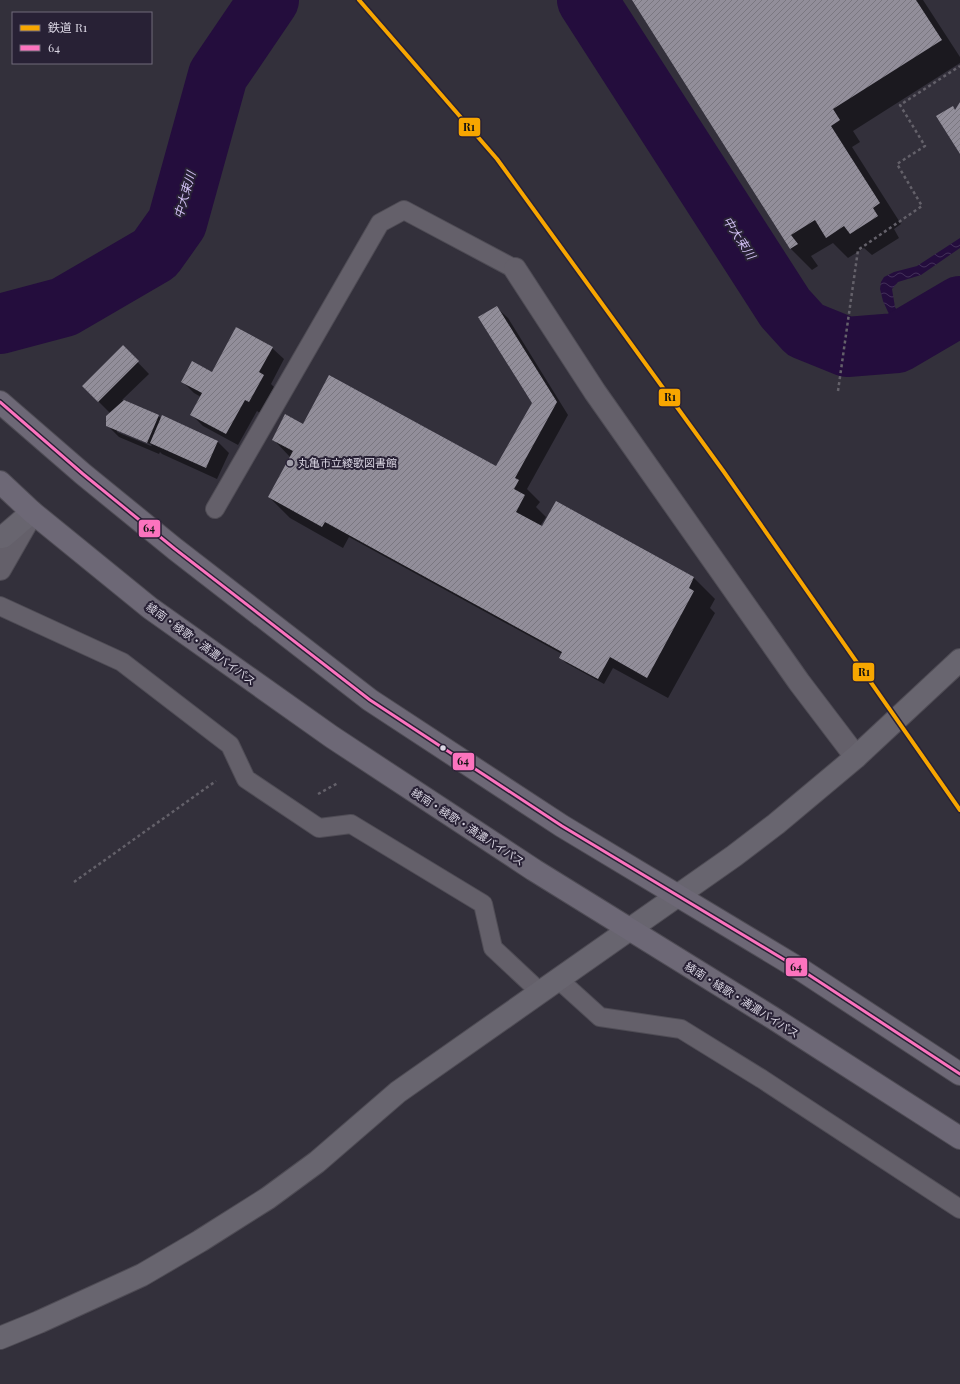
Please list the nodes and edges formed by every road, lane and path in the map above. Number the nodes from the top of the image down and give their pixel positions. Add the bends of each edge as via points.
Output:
1 (960, 66) edge
2 (515, 269) joint
3 (838, 391) dead end
4 (0, 402) edge
5 (0, 482) edge
6 (215, 508) dead end
7 (32, 512) junction
8 (0, 537) edge
9 (0, 569) edge
10 (0, 606) edge
11 (960, 660) edge
12 (856, 757) junction
13 (239, 765) junction
14 (338, 783) dead end
15 (311, 792) dead end
16 (74, 882) dead end
17 (678, 895) junction
18 (629, 929) junction
19 (558, 979) junction
20 (540, 992) junction
21 (960, 1074) edge
22 (960, 1138) edge
23 (960, 1208) edge
24 (0, 1338) edge

1 - 3 path via 900,105 925,146 897,164 922,206 858,250
2 - 6 lane via 404,210 380,222
2 - 12 street via 599,399 799,682
4 - 17 highway via 169,544 370,700 562,826
5 - 7 highway, 綾南・綾歌・満濃バイパス
7 - 8 street
7 - 9 street
7 - 18 highway, 綾南・綾歌・満濃バイパス via 150,608 332,737 534,870
10 - 13 lane via 122,662 230,745
11 - 12 street
12 - 17 street via 776,824
13 - 16 path
13 - 20 lane via 246,779 319,828 351,824 483,904 493,948
14 - 15 path via 318,795
17 - 18 street
17 - 21 highway via 803,971
18 - 19 street
18 - 22 highway, 綾南・綾歌・満濃バイパス
19 - 20 street
19 - 23 lane via 600,1017 681,1029
20 - 24 street via 398,1092 317,1162 213,1234 142,1275

